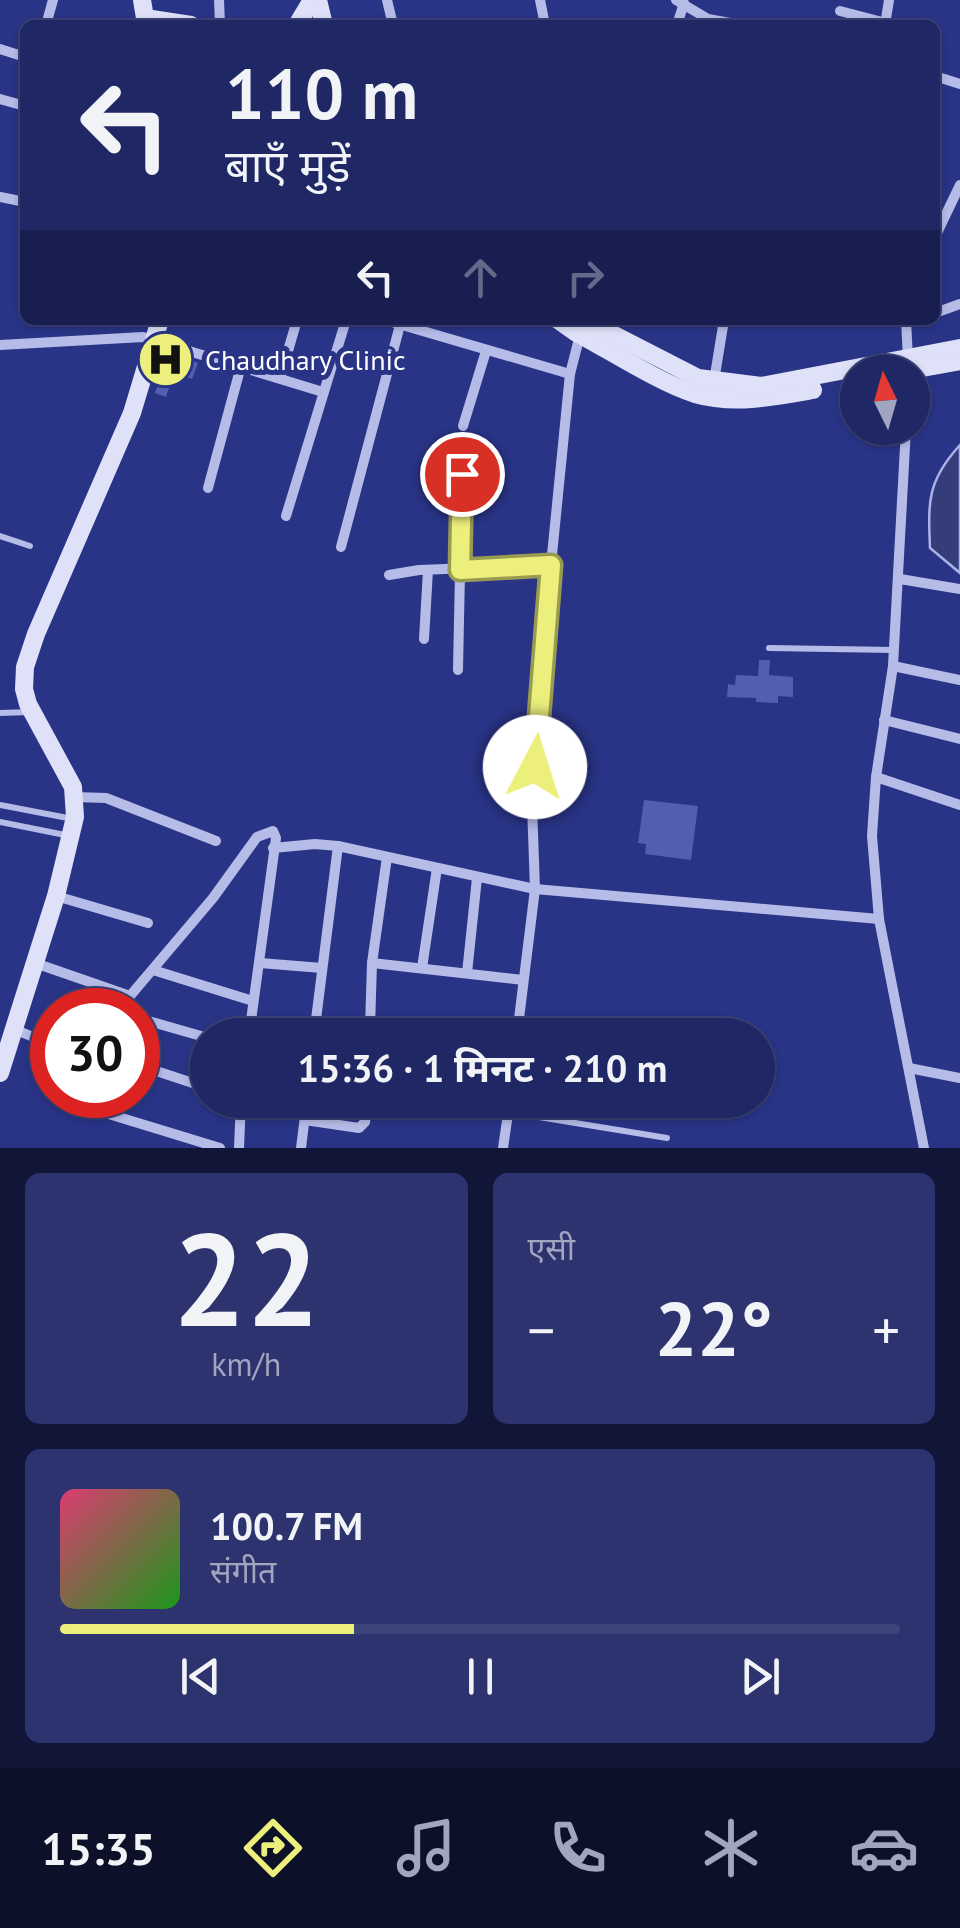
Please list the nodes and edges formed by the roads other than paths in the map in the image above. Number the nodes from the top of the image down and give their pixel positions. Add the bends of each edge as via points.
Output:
1 (142, 0) edge
2 (687, 2) edge
3 (840, 11) dead end
4 (157, 20) edge
5 (707, 20) edge
6 (872, 20) edge
7 (960, 185) edge
8 (940, 226) edge
9 (296, 325) edge
10 (344, 325) edge
11 (400, 325) joint
12 (584, 325) edge
13 (723, 325) edge
14 (909, 325) edge
15 (157, 329) edge
16 (0, 345) edge
17 (960, 348) edge
18 (486, 351) junction
19 (907, 355) edge
20 (930, 360) edge
21 (960, 361) edge
22 (930, 365) edge
23 (241, 366) junction
24 (570, 374) junction
25 (840, 377) edge
26 (280, 378) junction
27 (714, 380) junction
28 (840, 385) edge
29 (323, 392) junction
30 (463, 426) dead end
31 (905, 445) edge
32 (462, 474) dead end
33 (208, 488) dead end
34 (286, 516) dead end
35 (0, 536) edge
36 (30, 546) dead end
37 (341, 547) dead end
38 (551, 565) junction
39 (428, 570) junction
40 (460, 570) junction
41 (389, 575) dead end
42 (900, 578) junction
43 (960, 590) edge
44 (424, 638) dead end
45 (770, 648) dead end
46 (894, 650) junction
47 (893, 666) junction
48 (458, 670) dead end
49 (960, 680) edge
50 (32, 712) junction
51 (0, 713) edge
52 (884, 720) junction
53 (960, 739) edge
54 (876, 777) junction
55 (75, 796) junction
56 (960, 805) edge
57 (0, 806) edge
58 (0, 822) edge
59 (73, 827) junction
60 (216, 841) dead end
61 (338, 846) junction
62 (274, 848) junction
63 (387, 857) junction
64 (437, 868) junction
65 (477, 878) junction
66 (535, 889) junction
67 (56, 896) junction
68 (879, 919) junction
69 (148, 923) dead end
70 (35, 962) junction
71 (260, 963) junction
72 (372, 963) junction
73 (322, 968) junction
74 (422, 968) junction
75 (153, 970) junction
76 (467, 973) junction
77 (523, 980) junction
78 (108, 988) edge
79 (137, 988) edge
80 (253, 1002) junction
81 (251, 1018) edge
82 (316, 1018) edge
83 (374, 1018) edge
84 (519, 1018) edge
85 (160, 1024) edge
86 (14, 1029) junction
87 (190, 1033) edge
88 (30, 1035) edge
89 (908, 1068) junction
90 (0, 1072) edge
91 (160, 1072) edge
92 (960, 1078) edge
93 (190, 1082) edge
94 (117, 1118) edge
95 (240, 1118) edge
96 (366, 1118) edge
97 (507, 1118) edge
98 (568, 1118) edge
99 (305, 1120) joint
100 (667, 1138) dead end
101 (191, 1144) edge
102 (220, 1148) edge
103 (239, 1148) edge
104 (301, 1148) edge
105 (503, 1148) edge
106 (924, 1148) edge

1 - 4 street via 144,18
2 - 5 street
3 - 6 street
7 - 8 street
9 - 26 street
10 - 29 street
11 - 18 street
11 - 37 street
12 - 24 street
12 - 27 street
12 - 28 street via 692,393 771,398
13 - 27 street
14 - 19 street
15 - 16 street
15 - 23 street
15 - 50 street via 132,413 25,667
17 - 20 street
18 - 24 street
18 - 30 street
21 - 22 street
23 - 26 street
23 - 33 street
24 - 38 street
25 - 27 street via 761,386
26 - 29 street
29 - 34 street
31 - 42 street
32 - 40 street
35 - 36 lane
38 - 40 street
38 - 66 street via 532,805
39 - 40 street
39 - 41 street
39 - 44 street
40 - 48 street
42 - 43 street
42 - 46 street
45 - 46 lane
46 - 47 street
47 - 49 street
47 - 52 street
50 - 51 lane
50 - 55 street
52 - 53 street
52 - 54 street
54 - 56 street
54 - 68 street via 872,836
55 - 59 street
55 - 60 street via 106,798
57 - 59 lane
58 - 59 lane
59 - 67 street
61 - 62 street
61 - 63 street
61 - 73 street
62 - 71 street
62 - 75 street via 273,831 258,837
63 - 64 street
63 - 72 street
64 - 65 street
64 - 74 street
65 - 66 street
65 - 76 street
66 - 68 street
66 - 77 street
67 - 69 street
67 - 70 street
68 - 89 street
70 - 78 street
70 - 86 street
71 - 73 street
71 - 80 street
72 - 74 street
72 - 83 street
73 - 82 street
74 - 76 street
75 - 79 street
75 - 80 street
76 - 77 street
77 - 84 street
80 - 81 street
85 - 87 street
86 - 88 street
86 - 90 street
89 - 92 street
89 - 106 street
91 - 93 street
94 - 101 street
95 - 103 street
96 - 99 street via 359,1128
97 - 105 street
98 - 100 lane
99 - 104 street
101 - 102 street

